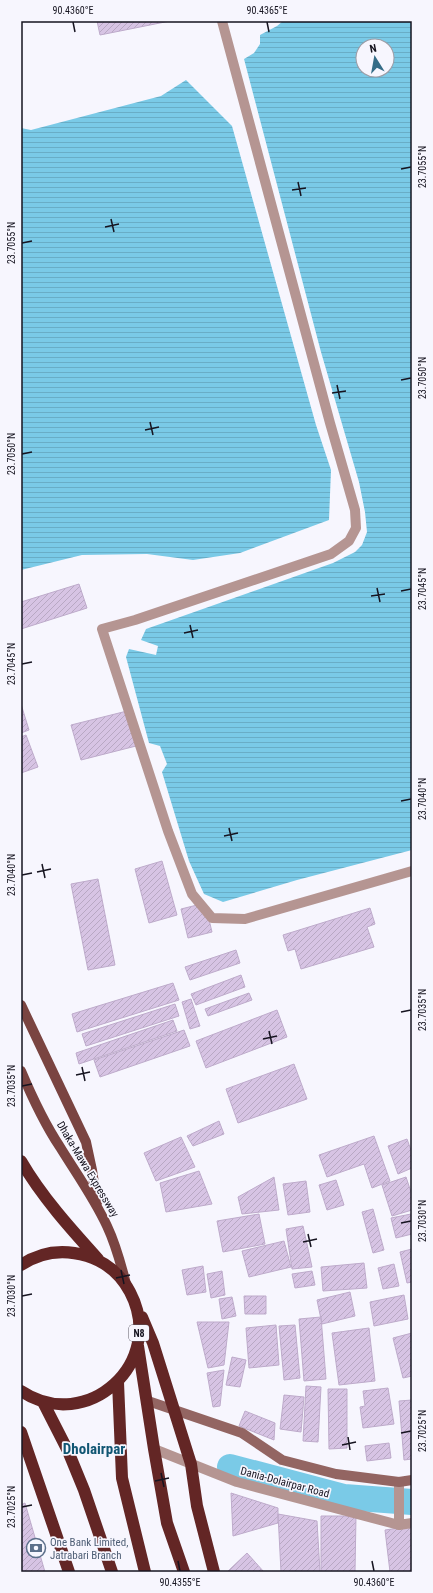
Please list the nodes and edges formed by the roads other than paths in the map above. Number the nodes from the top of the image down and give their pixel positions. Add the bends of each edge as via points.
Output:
1 (222, 21) edge
2 (412, 871) edge
3 (21, 1004) edge
4 (21, 1071) edge
5 (21, 1161) edge
6 (98, 1207) junction
7 (98, 1260) junction
8 (21, 1265) edge
9 (126, 1284) junction
10 (136, 1303) junction
11 (138, 1345) junction
12 (118, 1382) junction
13 (21, 1391) edge
14 (148, 1401) junction
15 (43, 1402) junction
16 (174, 1410) junction
17 (21, 1432) edge
18 (154, 1449) junction
19 (191, 1464) junction
20 (412, 1480) edge
21 (399, 1482) junction
22 (412, 1523) edge
23 (399, 1525) junction
24 (69, 1572) edge
25 (112, 1572) edge
26 (145, 1572) edge
27 (184, 1572) edge
28 (214, 1572) edge

1 - 2 street via 355,510 356,528 349,541 331,554 102,629 168,830 192,894 212,918 245,919
3 - 6 main road via 86,1142
4 - 6 main road, Dhaka-Mawa Expressway / N8 via 32,1098 58,1145
5 - 7 highway via 30,1177
6 - 9 main road, Dhaka-Mawa Expressway / N8 via 118,1251
7 - 8 highway, Dhaka-Mawa Expressway / N8 via 73,1252 58,1251 43,1254
7 - 9 highway, Dhaka-Mawa Expressway / N8 via 114,1270
9 - 10 highway, Dhaka-Mawa Expressway / N8
10 - 11 highway, Dhaka-Mawa Expressway / N8 via 140,1324
10 - 16 highway via 153,1342
11 - 12 highway, Dhaka-Mawa Expressway / N8 via 131,1365
11 - 14 highway, N8
12 - 15 highway, Dhaka-Mawa Expressway / N8 via 89,1400 72,1404
12 - 26 highway via 122,1478
13 - 15 highway, Dhaka-Mawa Expressway / N8
14 - 16 street
14 - 18 highway, N8
15 - 25 highway via 84,1490
16 - 19 highway
16 - 21 street via 242,1433 282,1460 336,1474
17 - 24 highway
18 - 19 street, Dania-Dolairpar Road
18 - 27 highway, N8 via 167,1523
19 - 23 street, Dania-Dolairpar Road via 237,1482
19 - 28 highway via 197,1506
20 - 21 street
21 - 23 street
22 - 23 street, Dania-Dolairpar Road

